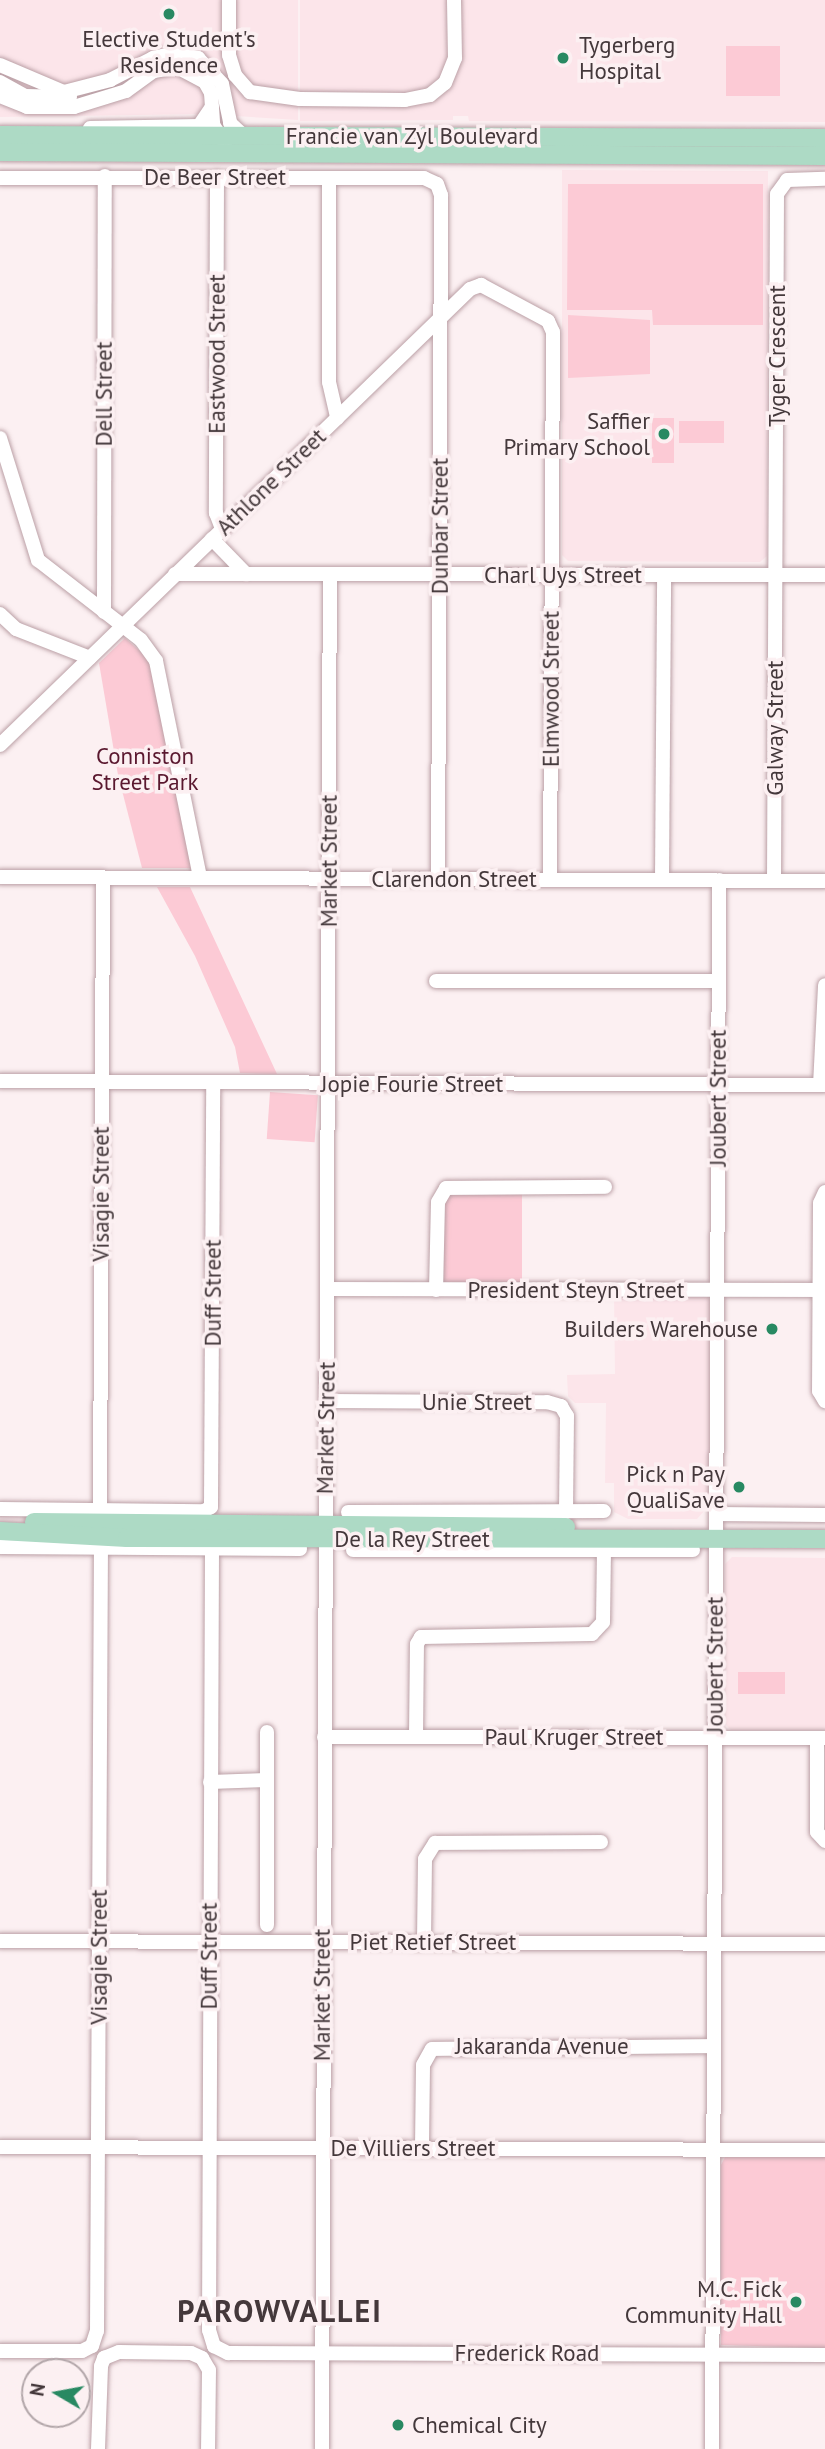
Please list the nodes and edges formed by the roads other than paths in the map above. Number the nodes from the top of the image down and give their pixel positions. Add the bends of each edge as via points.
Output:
1 (229, 0) edge
2 (454, 0) edge
3 (175, 53) junction
4 (0, 65) edge
5 (154, 72) junction
6 (0, 73) edge
7 (0, 82) edge
8 (0, 89) edge
9 (64, 92) junction
10 (0, 96) edge
11 (213, 105) junction
12 (58, 134) junction
13 (0, 135) edge
14 (218, 135) junction
15 (825, 138) edge
16 (244, 144) junction
17 (0, 152) edge
18 (199, 153) junction
19 (825, 156) edge
20 (105, 176) junction
21 (217, 177) junction
22 (329, 177) junction
23 (0, 178) edge
24 (429, 179) joint
25 (825, 179) edge
26 (440, 318) junction
27 (553, 331) joint
28 (337, 418) junction
29 (0, 438) edge
30 (217, 534) junction
31 (175, 574) junction
32 (246, 574) junction
33 (330, 574) junction
34 (440, 575) junction
35 (552, 575) junction
36 (664, 575) junction
37 (776, 575) junction
38 (825, 575) edge
39 (104, 612) junction
40 (0, 614) edge
41 (122, 626) junction
42 (90, 658) junction
43 (0, 745) edge
44 (0, 877) edge
45 (103, 878) junction
46 (200, 878) junction
47 (328, 878) junction
48 (438, 879) junction
49 (550, 880) junction
50 (662, 880) junction
51 (719, 880) junction
52 (774, 880) junction
53 (825, 881) edge
54 (436, 981) dead end
55 (718, 981) junction
56 (825, 985) edge
57 (0, 1081) edge
58 (102, 1082) junction
59 (214, 1082) junction
60 (328, 1084) junction
61 (718, 1085) junction
62 (822, 1085) edge
63 (606, 1187) dead end
64 (825, 1192) edge
65 (327, 1289) junction
66 (436, 1290) junction
67 (717, 1290) junction
68 (822, 1290) edge
69 (327, 1401) junction
70 (825, 1401) edge
71 (0, 1509) edge
72 (100, 1511) junction
73 (348, 1511) dead end
74 (604, 1511) dead end
75 (566, 1512) junction
76 (825, 1515) edge
77 (0, 1521) edge
78 (716, 1527) junction
79 (825, 1529) edge
80 (0, 1531) edge
81 (325, 1533) junction
82 (825, 1539) edge
83 (0, 1547) edge
84 (101, 1548) junction
85 (212, 1549) junction
86 (300, 1549) dead end
87 (353, 1550) dead end
88 (604, 1550) junction
89 (693, 1550) dead end
90 (267, 1732) dead end
91 (324, 1737) junction
92 (416, 1737) junction
93 (715, 1738) junction
94 (821, 1738) edge
95 (266, 1780) junction
96 (210, 1782) junction
97 (825, 1840) edge
98 (601, 1842) dead end
99 (267, 1925) dead end
100 (99, 1940) junction
101 (209, 1940) junction
102 (0, 1941) edge
103 (424, 1941) junction
104 (322, 1942) junction
105 (714, 1943) junction
106 (825, 1944) edge
107 (713, 2046) junction
108 (0, 2147) edge
109 (209, 2147) junction
110 (422, 2147) junction
111 (98, 2148) junction
112 (321, 2148) junction
113 (713, 2150) junction
114 (825, 2150) edge
115 (1, 2351) edge
116 (322, 2352) junction
117 (228, 2353) joint
118 (712, 2354) junction
119 (825, 2355) edge
120 (98, 2449) edge
121 (208, 2449) edge
122 (322, 2449) edge
123 (712, 2449) edge

1 - 2 street via 229,55 235,75 250,92 405,100 430,95 445,83 455,58
3 - 9 street via 153,58 110,80
3 - 14 street via 199,67 216,85 222,122
3 - 16 street via 198,58 215,74 222,84 230,123
4 - 9 street
5 - 7 street via 60,99 25,96
5 - 8 street via 87,99 54,104 22,100
5 - 10 street via 126,91 74,107 27,107
5 - 11 street via 177,67 195,73 205,82
6 - 9 street via 40,92
11 - 12 street via 199,126 93,127
11 - 14 street
12 - 13 main road, Francie van Zyl Boulevard
12 - 14 main road, Francie van Zyl Boulevard
14 - 16 main road, Francie van Zyl Boulevard
14 - 18 street
15 - 16 main road, Francie van Zyl Boulevard
16 - 18 main road, Francie van Zyl Boulevard
16 - 19 main road, Francie van Zyl Boulevard
17 - 18 main road, Francie van Zyl Boulevard
20 - 21 street, De Beer Street
20 - 23 street, De Beer Street
20 - 39 street, Dell Street
21 - 22 street, De Beer Street
21 - 30 street, Eastwood Street
22 - 24 street, De Beer Street
22 - 28 street via 328,382
24 - 26 street, Dunbar Street via 441,195
25 - 37 street, Tyger Crescent via 787,180 778,190
26 - 27 street, Athlone Street via 472,287 481,285 548,321
26 - 28 street, Athlone Street
26 - 34 street, Dunbar Street
27 - 35 street, Elmwood Street
28 - 30 street, Athlone Street
29 - 39 street via 35,555 44,568
30 - 31 street, Athlone Street
30 - 32 street
31 - 32 street, Charl Uys Street
31 - 41 street, Athlone Street
32 - 33 street, Charl Uys Street
33 - 34 street, Charl Uys Street
33 - 47 street, Market Street
34 - 35 street, Charl Uys Street
34 - 48 street, Dunbar Street
35 - 36 street, Charl Uys Street
35 - 49 street, Elmwood Street
36 - 37 street, Charl Uys Street
36 - 50 street
37 - 38 street, Charl Uys Street
37 - 52 street, Galway Street
39 - 41 street
40 - 42 street via 16,629
41 - 42 street, Athlone Street
41 - 46 street via 156,661
42 - 43 street, Athlone Street
44 - 45 street, Clarendon Street
45 - 46 street, Clarendon Street
45 - 58 street, Visagie Street
46 - 47 street, Clarendon Street
47 - 48 street, Clarendon Street
47 - 60 street, Market Street
48 - 49 street, Clarendon Street
49 - 50 street, Clarendon Street
50 - 51 street, Clarendon Street
51 - 52 street, Clarendon Street
51 - 55 street, Joubert Street
52 - 53 street, Clarendon Street
54 - 55 street
55 - 61 street, Joubert Street
56 - 62 street
57 - 58 street, Jopie Fourie Street
58 - 59 street, Jopie Fourie Street
58 - 72 street, Visagie Street
59 - 60 street, Jopie Fourie Street
59 - 72 street, Duff Street via 212,1504 204,1511
60 - 61 street, Jopie Fourie Street
60 - 65 street, Market Street
61 - 62 street, Jopie Fourie Street
61 - 67 street, Joubert Street
63 - 66 street via 446,1188 438,1202
64 - 68 street via 820,1203
65 - 66 street, President Steyn Street
65 - 69 street, Market Street
66 - 67 street, President Steyn Street
67 - 68 street, President Steyn Street
67 - 78 street, Joubert Street
68 - 70 street via 819,1391
69 - 75 street, Unie Street via 555,1403 567,1416
69 - 81 street, Market Street
71 - 72 street
73 - 75 street, De la Rey Street
74 - 75 street, De la Rey Street
76 - 78 street, De la Rey Street
77 - 81 main road, De la Rey Street
78 - 79 main road, De la Rey Street
78 - 81 main road, De la Rey Street
78 - 82 main road, De la Rey Street
78 - 93 street, Joubert Street
80 - 81 main road, De la Rey Street via 127,1538
81 - 91 street, Market Street
83 - 84 street, De la Rey Street
84 - 85 street, De la Rey Street
84 - 100 street, Visagie Street
85 - 86 street, De la Rey Street
85 - 96 street, Duff Street
87 - 88 street, De la Rey Street
88 - 89 street, De la Rey Street
88 - 92 street via 603,1622 592,1634 421,1637 417,1644
90 - 95 street
91 - 92 street, Paul Kruger Street
91 - 104 street, Market Street
92 - 93 street, Paul Kruger Street
93 - 94 street, Paul Kruger Street
93 - 105 street, Joubert Street
94 - 97 street via 817,1832
95 - 96 street
95 - 99 street
96 - 101 street, Duff Street
98 - 103 street via 435,1843 425,1859
100 - 101 street, Piet Retief Street
100 - 102 street, Piet Retief Street
100 - 111 street, Visagie Street
101 - 104 street, Piet Retief Street
101 - 109 street, Duff Street
103 - 104 street, Piet Retief Street
103 - 105 street, Piet Retief Street
104 - 112 street, Market Street
105 - 106 street, Piet Retief Street
105 - 107 street, Joubert Street
107 - 110 street, Jakaranda Avenue via 432,2049 423,2065
107 - 113 street, Joubert Street
108 - 111 street, De Villiers Street
109 - 111 street, De Villiers Street
109 - 112 street, De Villiers Street
109 - 117 street, Duff Street via 209,2335 214,2346
110 - 112 street, De Villiers Street
110 - 113 street, De Villiers Street
111 - 115 street, Visagie Street via 97,2331 92,2346 74,2353
112 - 116 street, Market Street
113 - 114 street, De Villiers Street
113 - 118 street, Joubert Street
116 - 117 street, Frederick Road
116 - 118 street, Frederick Road
116 - 122 street, Market Street
118 - 119 street, Frederick Road
118 - 123 street, Joubert Street
120 - 121 street via 101,2366 104,2358 119,2352 191,2353 202,2358 209,2370

